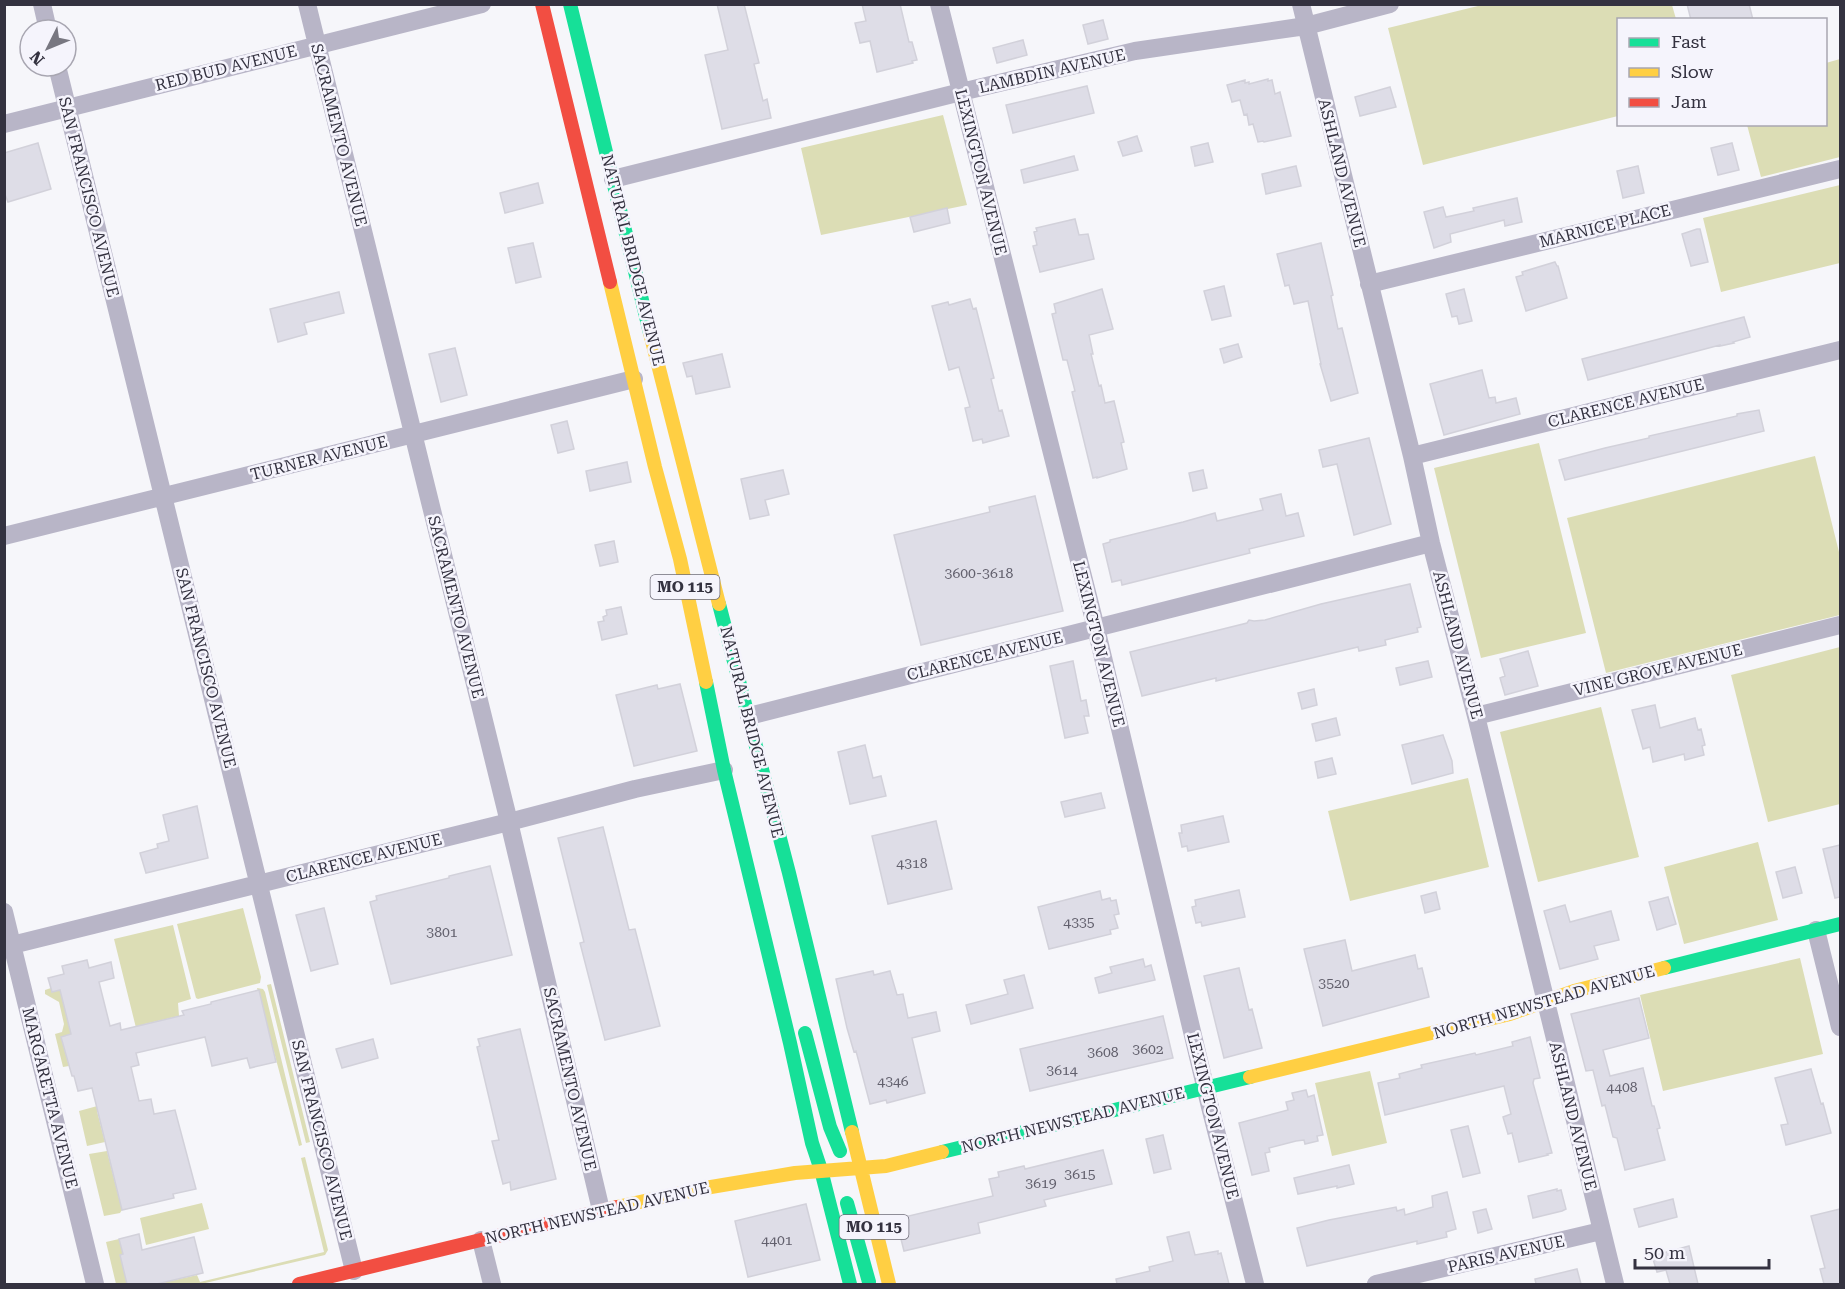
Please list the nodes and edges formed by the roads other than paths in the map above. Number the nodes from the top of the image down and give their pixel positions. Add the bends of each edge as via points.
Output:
1 (307, 4) edge
2 (482, 4) edge
3 (542, 4) edge
4 (570, 4) edge
5 (939, 4) edge
6 (1301, 4) edge
7 (1390, 4) edge
8 (1306, 26) junction
9 (317, 45) junction
10 (60, 78) edge
11 (961, 92) junction
12 (67, 108) junction
13 (4, 124) edge
14 (1840, 169) edge
15 (613, 179) junction
16 (1369, 284) junction
17 (1840, 350) edge
18 (634, 379) junction
19 (413, 435) junction
20 (1412, 456) junction
21 (164, 496) junction
22 (4, 536) edge
23 (1431, 543) junction
24 (1840, 625) edge
25 (1096, 628) junction
26 (749, 716) junction
27 (1476, 716) junction
28 (724, 770) junction
29 (509, 822) junction
30 (259, 884) junction
31 (4, 912) edge
32 (1840, 924) edge
33 (1816, 930) junction
34 (9, 946) edge
35 (767, 950) junction
36 (1545, 1001) junction
37 (1840, 1027) edge
38 (1206, 1088) junction
39 (860, 1169) junction
40 (821, 1170) junction
41 (601, 1210) junction
42 (1601, 1231) junction
43 (481, 1240) junction
44 (354, 1271) junction
45 (95, 1284) edge
46 (299, 1284) edge
47 (492, 1284) edge
48 (850, 1284) edge
49 (870, 1284) edge
50 (889, 1284) edge
51 (1255, 1284) edge
52 (1376, 1284) edge
53 (1615, 1284) edge

1 - 9 street, SACRAMENTO AVENUE
2 - 9 street, RED BUD AVENUE
3 - 18 main road, NATURAL BRIDGE AVENUE / MO 115
4 - 15 main road, NATURAL BRIDGE AVENUE
5 - 11 street, LEXINGTON AVENUE
6 - 8 street, ASHLAND AVENUE
7 - 8 street, LAMBDIN AVENUE
8 - 11 street, LAMBDIN AVENUE via 1135,51
8 - 16 street, ASHLAND AVENUE
9 - 12 street, RED BUD AVENUE
9 - 19 street, SACRAMENTO AVENUE
10 - 12 street, SAN FRANCISCO AVENUE
11 - 15 street, LAMBDIN AVENUE
11 - 25 street, LEXINGTON AVENUE
12 - 13 street, RED BUD AVENUE
12 - 21 street, SAN FRANCISCO AVENUE
14 - 16 street, MARNICE PLACE
15 - 26 main road, NATURAL BRIDGE AVENUE via 687,484
16 - 20 street, ASHLAND AVENUE
17 - 20 street, CLARENCE AVENUE
18 - 19 street, TURNER AVENUE
18 - 28 main road, NATURAL BRIDGE AVENUE / MO 115 via 680,559
19 - 21 street, TURNER AVENUE
19 - 29 street, SACRAMENTO AVENUE
20 - 23 street, ASHLAND AVENUE
21 - 22 street, TURNER AVENUE
21 - 30 street, SAN FRANCISCO AVENUE
23 - 25 street, CLARENCE AVENUE
23 - 27 street, ASHLAND AVENUE
24 - 27 street, VINE GROVE AVENUE
25 - 26 street, CLARENCE AVENUE
25 - 38 street, LEXINGTON AVENUE
26 - 39 main road, NATURAL BRIDGE AVENUE
27 - 36 street, ASHLAND AVENUE
28 - 29 street, CLARENCE AVENUE
28 - 35 main road, NATURAL BRIDGE AVENUE / MO 115
29 - 30 street, CLARENCE AVENUE
29 - 41 street, SACRAMENTO AVENUE
30 - 34 street, CLARENCE AVENUE
30 - 44 street, SAN FRANCISCO AVENUE
31 - 34 street, MARGARETTA AVENUE
32 - 33 main road, NORTH NEWSTEAD AVENUE
33 - 36 main road, NORTH NEWSTEAD AVENUE via 1574,990
33 - 37 street
34 - 45 street, MARGARETTA AVENUE
35 - 39 main road via 808,1040 834,1139 846,1159
35 - 40 main road, NATURAL BRIDGE AVENUE / MO 115
36 - 38 main road, NORTH NEWSTEAD AVENUE via 1510,1014
36 - 42 street, ASHLAND AVENUE
38 - 39 main road, NORTH NEWSTEAD AVENUE
38 - 51 street, LEXINGTON AVENUE
39 - 40 main road, NORTH NEWSTEAD AVENUE
39 - 50 main road, NATURAL BRIDGE AVENUE / MO 115
40 - 41 main road, NORTH NEWSTEAD AVENUE via 699,1189
40 - 48 main road, NATURAL BRIDGE AVENUE
40 - 49 main road via 841,1189
41 - 43 main road, NORTH NEWSTEAD AVENUE
42 - 52 street, PARIS AVENUE
42 - 53 street, ASHLAND AVENUE
43 - 44 main road, NORTH NEWSTEAD AVENUE
43 - 47 street
44 - 46 main road, NORTH NEWSTEAD AVENUE

